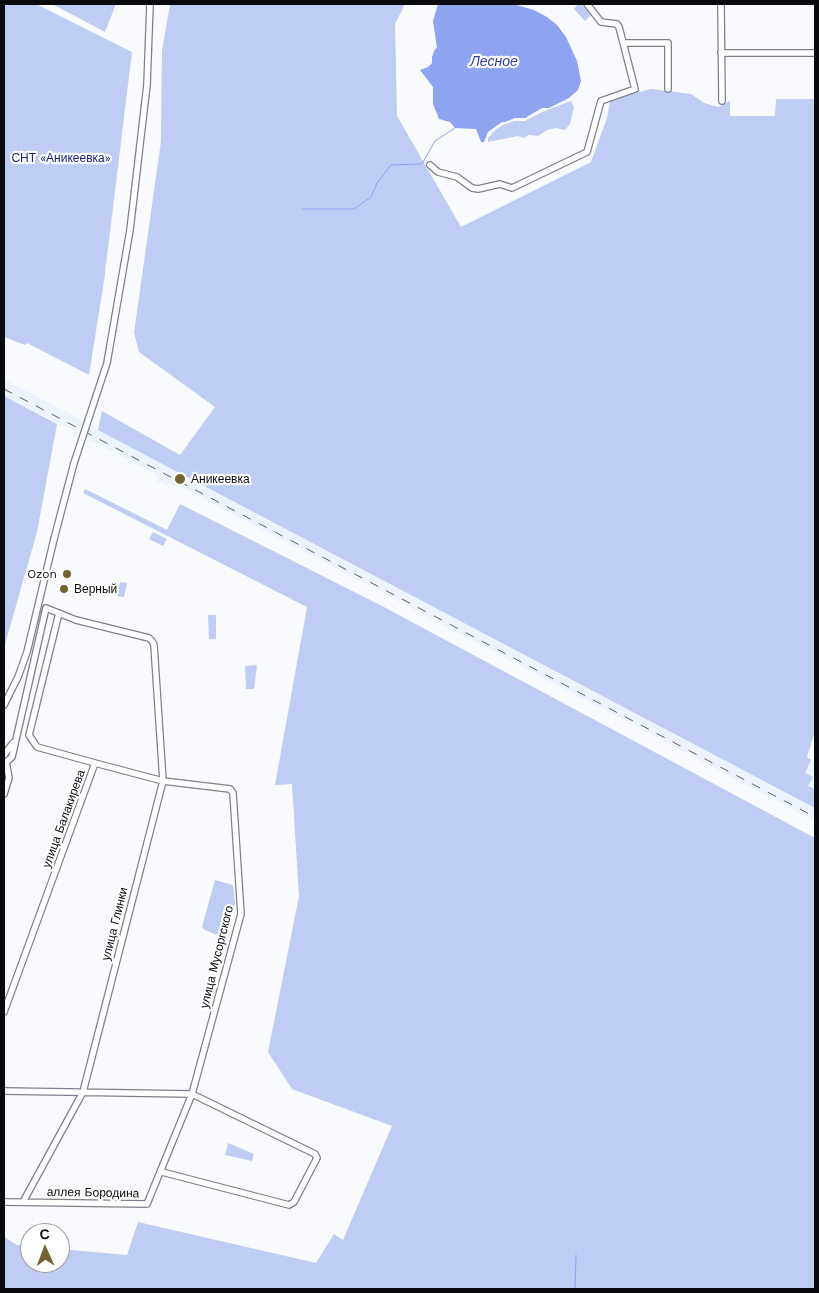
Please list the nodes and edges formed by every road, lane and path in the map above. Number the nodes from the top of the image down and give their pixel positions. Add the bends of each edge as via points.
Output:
1 (150, 4) edge
2 (587, 4) edge
3 (721, 4) edge
4 (624, 44) junction
5 (722, 53) junction
6 (815, 53) edge
7 (668, 89) dead end
8 (722, 101) dead end
9 (430, 165) dead end
10 (59, 613) junction
11 (4, 705) edge
12 (18, 735) junction
13 (4, 755) edge
14 (5, 763) edge
15 (95, 763) junction
16 (163, 781) junction
17 (4, 794) edge
18 (4, 1012) edge
19 (4, 1091) edge
20 (83, 1092) junction
21 (192, 1094) junction
22 (162, 1172) junction
23 (4, 1202) edge
24 (23, 1202) junction

1 - 11 street, bridge via 147,85 130,230 107,363 74,463 27,652
2 - 4 street via 603,23 617,24
3 - 5 street
4 - 7 street via 668,43
4 - 9 street via 635,89 604,98 590,145 582,156 512,188 500,184 472,188
5 - 6 street
5 - 8 street
10 - 12 street via 46,608
10 - 15 street, улица Балакирева via 30,735 37,747
10 - 16 street, улица Глинки via 149,638 154,646
12 - 13 street
12 - 14 street via 12,757
14 - 17 street via 8,778
15 - 16 street
15 - 18 street, улица Балакирева
16 - 20 street, улица Глинки
16 - 21 street, улица Мусоргского via 230,789 233,793 241,914
19 - 20 street
20 - 21 street
20 - 24 street, улица Глинки
21 - 22 street, улица Мусоргского
21 - 22 street via 315,1154 316,1160 294,1202 289,1205
22 - 24 street, аллея Бородина via 147,1204
23 - 24 street, аллея Бородина

